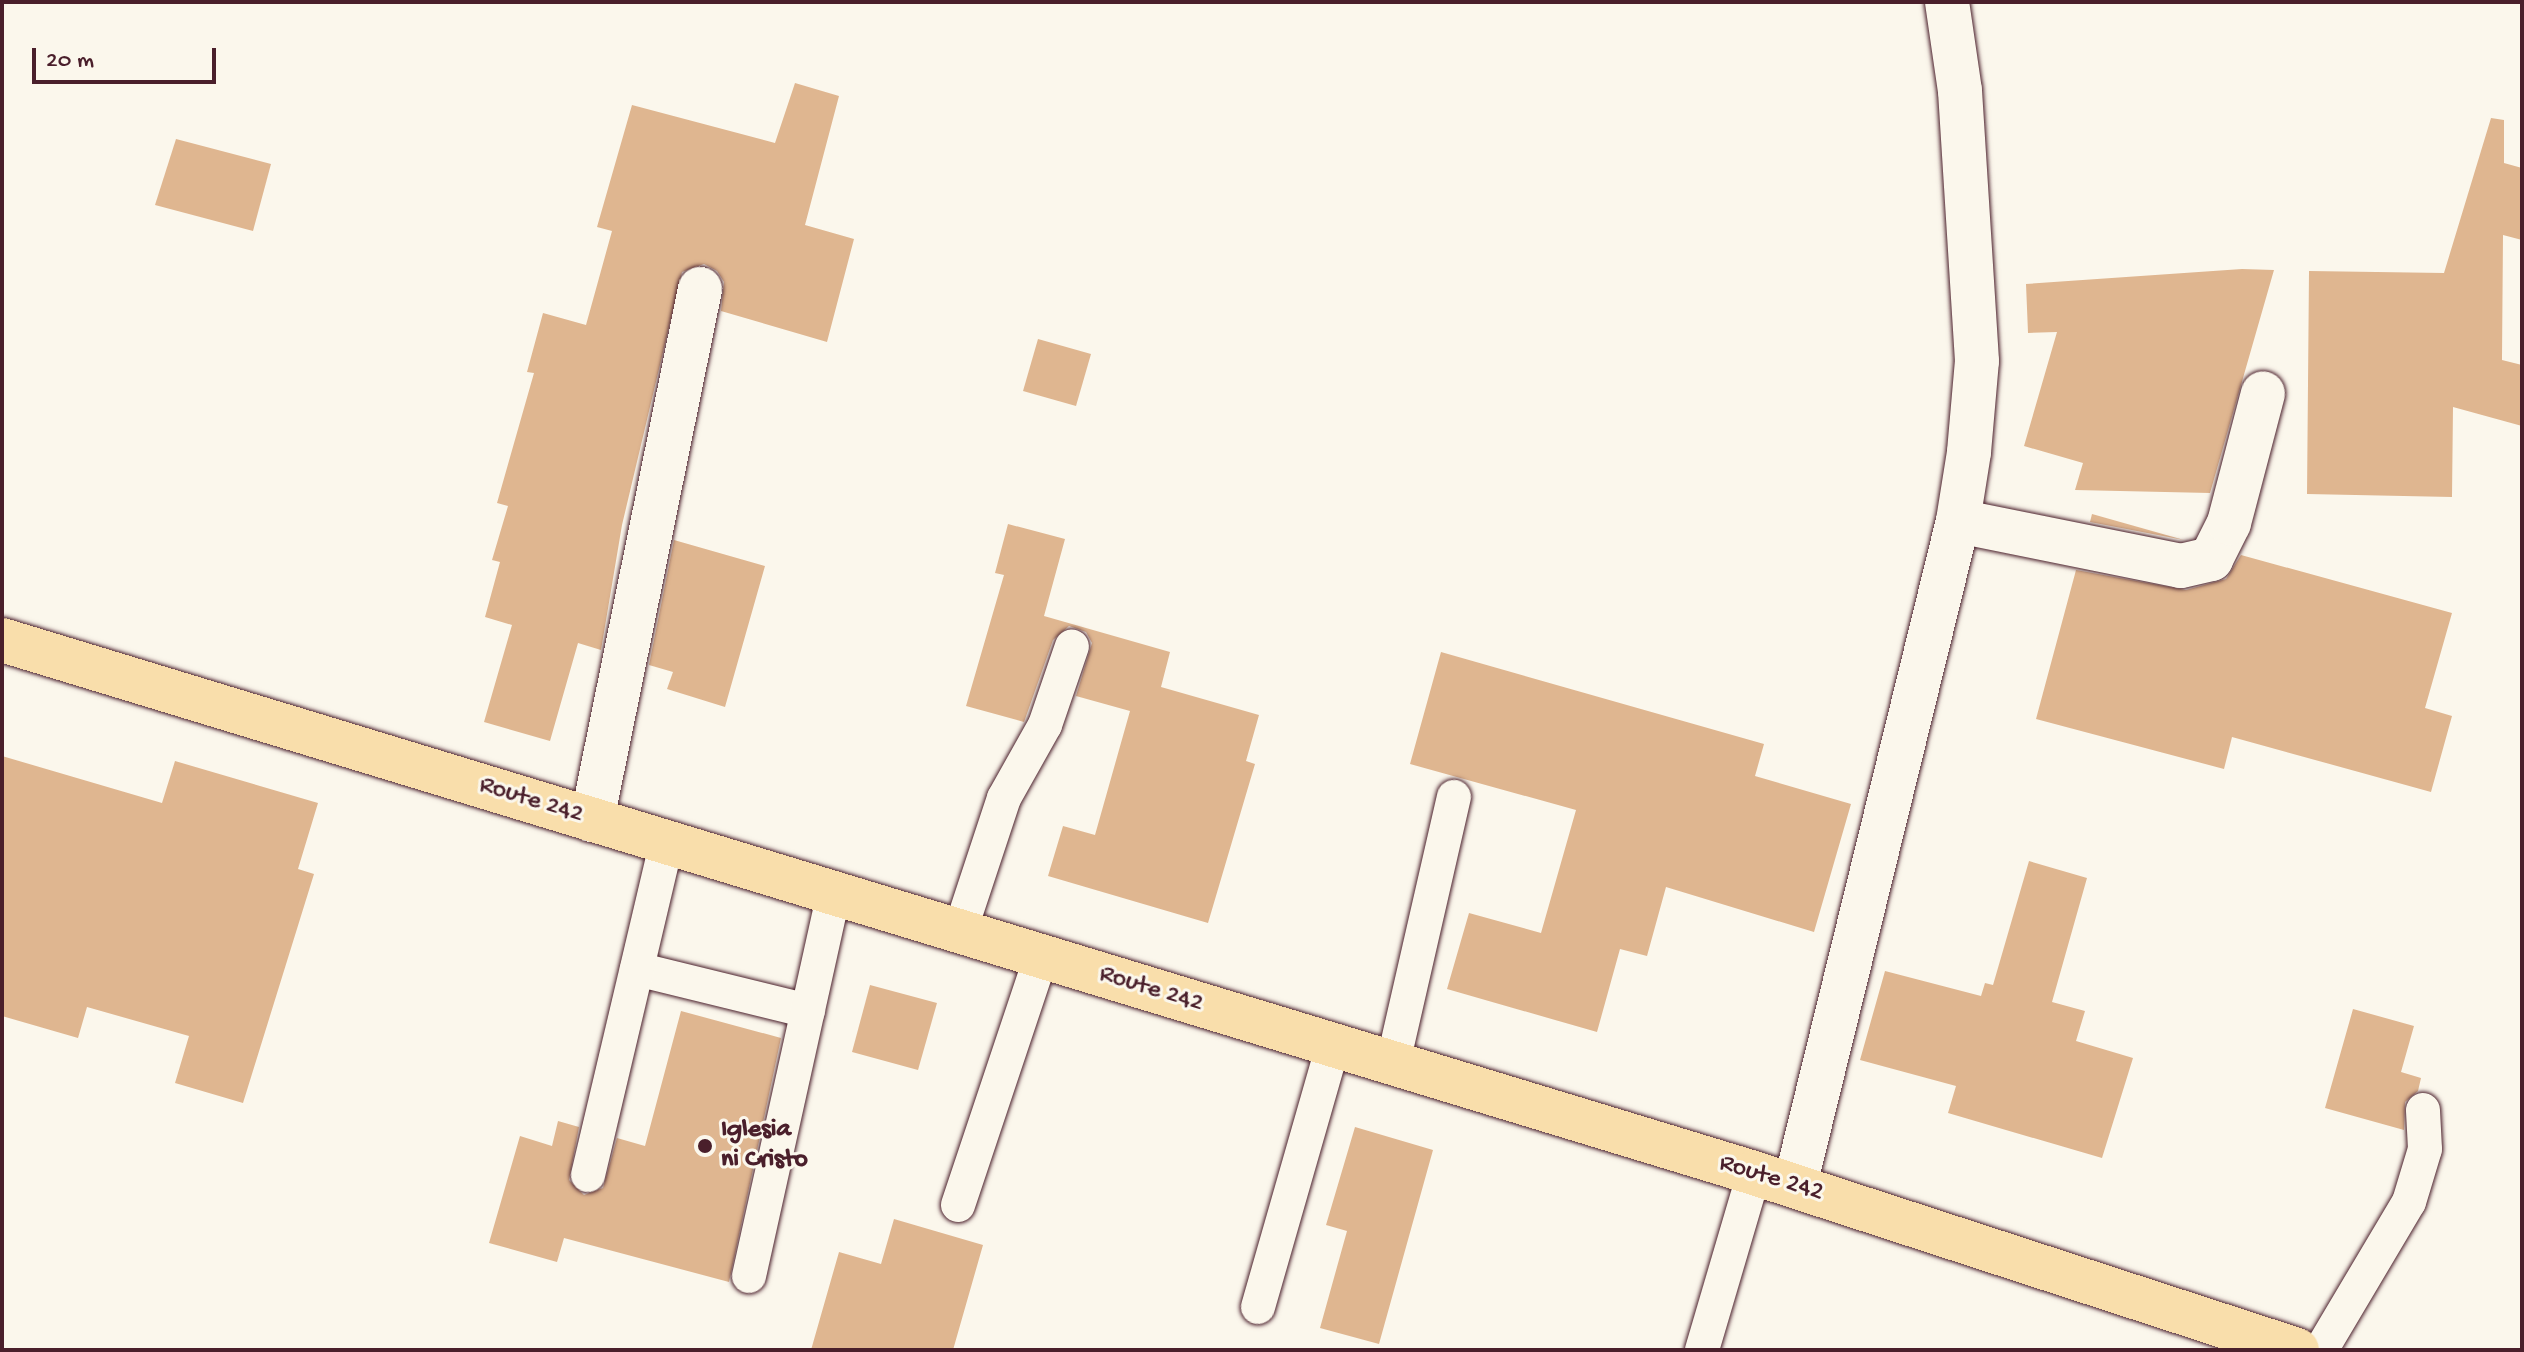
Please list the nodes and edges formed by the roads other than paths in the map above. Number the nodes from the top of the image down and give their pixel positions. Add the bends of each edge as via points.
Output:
1 (1947, 2) edge
2 (700, 289) dead end
3 (2263, 393) dead end
4 (1958, 521) junction
5 (2, 640) edge
6 (1072, 646) dead end
7 (1454, 797) dead end
8 (592, 820) junction
9 (667, 842) junction
10 (834, 893) junction
11 (960, 931) junction
12 (1041, 957) junction
13 (637, 969) junction
14 (808, 1011) junction
15 (1333, 1046) junction
16 (1393, 1063) junction
17 (2423, 1110) dead end
18 (588, 1175) dead end
19 (1775, 1179) junction
20 (958, 1205) dead end
21 (749, 1276) dead end
22 (1258, 1307) dead end
23 (1702, 1350) edge
24 (2297, 1350) edge
25 (2321, 1350) edge

1 - 4 street via 1960,91 1977,361
2 - 8 street
3 - 4 street via 2229,523 2211,559 2181,566
4 - 19 street
5 - 8 main road, Route 242
6 - 11 lane via 1045,725 1004,798
7 - 16 lane
8 - 9 main road, Route 242
9 - 10 main road, Route 242
9 - 13 lane
10 - 11 main road, Route 242
10 - 14 lane
11 - 12 main road, Route 242
12 - 15 main road, Route 242
12 - 20 lane
13 - 14 lane
13 - 18 lane
14 - 21 lane
15 - 16 main road, Route 242
15 - 22 lane
16 - 19 main road, Route 242
17 - 25 lane via 2425,1149 2409,1202
19 - 23 lane
19 - 24 main road, Route 242

